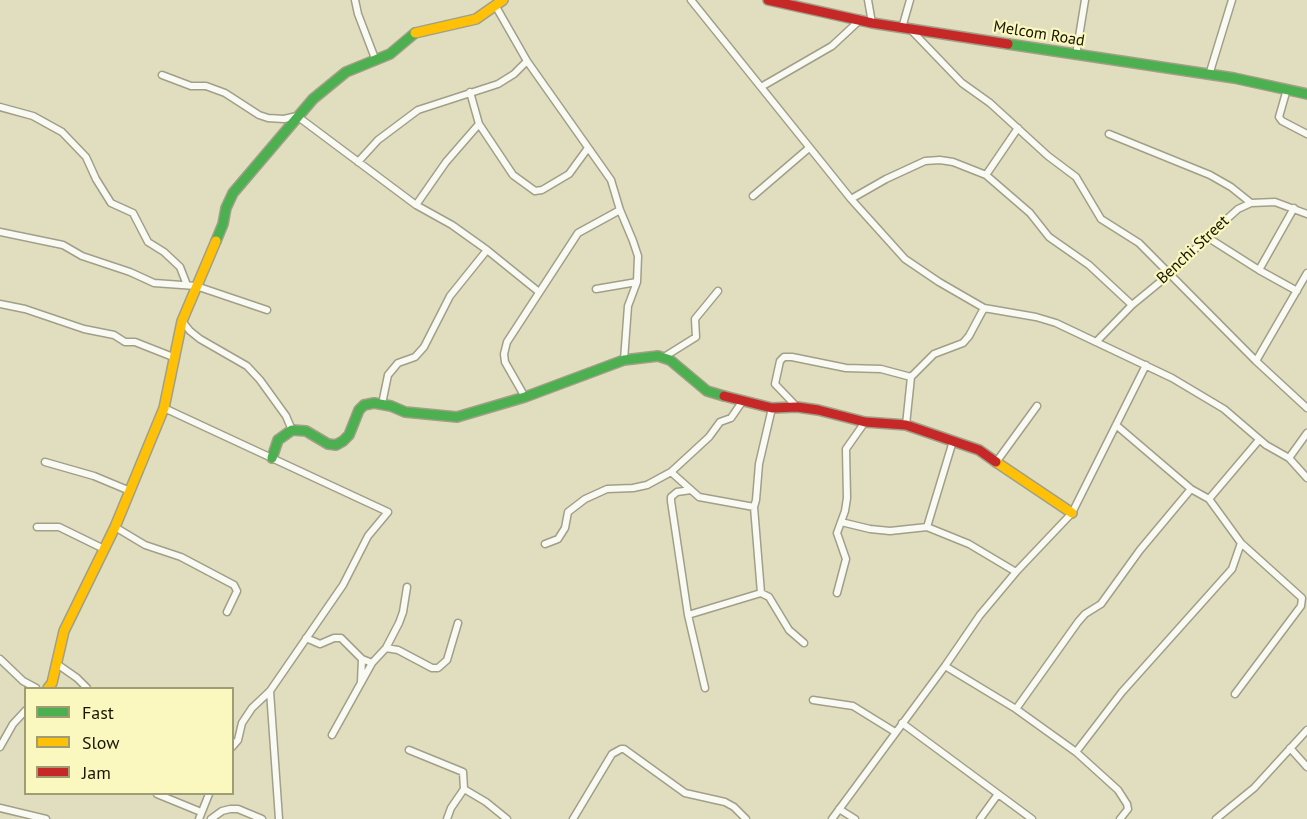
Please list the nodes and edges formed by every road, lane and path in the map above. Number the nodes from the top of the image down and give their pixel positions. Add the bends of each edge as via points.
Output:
1 (355, 0) edge
2 (691, 0) edge
3 (768, 0) edge
4 (868, 0) edge
5 (910, 0) edge
6 (1085, 0) edge
7 (1232, 0) edge
8 (499, 3) edge
9 (861, 19) junction
10 (872, 23) junction
11 (906, 28) junction
12 (1076, 55) junction
13 (376, 61) junction
14 (527, 61) junction
15 (162, 75) dead end
16 (1209, 75) junction
17 (760, 87) junction
18 (1287, 89) junction
19 (470, 92) junction
20 (1307, 94) edge
21 (0, 107) edge
22 (297, 116) junction
23 (479, 124) junction
24 (1017, 128) junction
25 (1109, 134) dead end
26 (1307, 134) edge
27 (588, 148) junction
28 (809, 148) junction
29 (358, 162) junction
30 (986, 176) junction
31 (753, 196) dead end
32 (851, 199) junction
33 (1251, 203) junction
34 (416, 205) junction
35 (1294, 208) junction
36 (620, 210) junction
37 (1307, 214) edge
38 (0, 232) edge
39 (1207, 237) junction
40 (487, 250) junction
41 (1258, 270) junction
42 (1171, 273) junction
43 (1307, 273) edge
44 (636, 282) junction
45 (191, 286) junction
46 (596, 289) dead end
47 (718, 291) dead end
48 (1297, 291) junction
49 (539, 292) junction
50 (0, 304) edge
51 (1132, 305) junction
52 (984, 308) junction
53 (267, 310) dead end
54 (182, 321) junction
55 (1096, 342) junction
56 (173, 357) junction
57 (664, 357) junction
58 (624, 360) junction
59 (1256, 361) junction
60 (1146, 366) junction
61 (911, 377) junction
62 (525, 397) junction
63 (742, 402) junction
64 (382, 404) junction
65 (1037, 406) dead end
66 (797, 407) junction
67 (164, 408) junction
68 (772, 408) junction
69 (1307, 408) edge
70 (865, 422) junction
71 (906, 425) junction
72 (1116, 425) junction
73 (292, 430) junction
74 (1307, 433) edge
75 (1259, 440) junction
76 (953, 441) junction
77 (272, 458) junction
78 (1289, 458) junction
79 (997, 461) junction
80 (45, 462) dead end
81 (671, 472) junction
82 (1307, 478) edge
83 (1191, 489) junction
84 (691, 490) junction
85 (130, 491) junction
86 (1209, 499) junction
87 (754, 507) junction
88 (1072, 513) junction
89 (841, 522) junction
90 (37, 527) dead end
91 (115, 527) junction
92 (927, 527) junction
93 (1241, 543) junction
94 (545, 544) dead end
95 (104, 549) junction
96 (1016, 572) junction
97 (407, 587) dead end
98 (761, 593) junction
99 (837, 593) dead end
100 (227, 612) dead end
101 (688, 615) junction
102 (458, 623) dead end
103 (306, 639) junction
104 (804, 643) dead end
105 (386, 648) junction
106 (0, 658) edge
107 (362, 659) junction
108 (372, 663) junction
109 (57, 664) junction
110 (945, 666) junction
111 (361, 683) junction
112 (34, 687) edge
113 (49, 687) edge
114 (86, 687) edge
115 (705, 688) dead end
116 (270, 691) junction
117 (1235, 694) dead end
118 (813, 700) dead end
119 (1016, 709) junction
120 (24, 712) edge
121 (902, 723) junction
122 (1307, 730) edge
123 (895, 732) junction
124 (332, 735) dead end
125 (234, 745) edge
126 (0, 747) edge
127 (1290, 748) junction
128 (409, 750) dead end
129 (1076, 752) junction
130 (1307, 767) edge
131 (464, 789) junction
132 (998, 794) junction
133 (159, 795) edge
134 (209, 795) edge
135 (0, 808) edge
136 (839, 809) junction
137 (200, 816) edge
138 (46, 819) edge
139 (211, 819) edge
140 (262, 819) edge
141 (279, 819) edge
142 (447, 819) edge
143 (507, 819) edge
144 (573, 819) edge
145 (746, 819) edge
146 (832, 819) edge
147 (855, 819) edge
148 (980, 819) edge
149 (1032, 819) edge
150 (1120, 819) edge
151 (1216, 819) edge

1 - 13 street
2 - 17 street
3 - 9 street, Melcom Road
4 - 10 street
5 - 11 street
6 - 12 street
7 - 16 street
8 - 13 street via 476,19 416,33
8 - 14 street
9 - 10 street, Melcom Road
9 - 17 street via 832,46
10 - 11 street, Melcom Road
11 - 12 street, Melcom Road
11 - 24 street via 962,83
12 - 16 street, Melcom Road
13 - 22 street via 346,72
14 - 19 street via 498,84
14 - 27 street
15 - 22 street via 225,93 268,118
16 - 18 street, Melcom Road
17 - 28 street
18 - 20 street, Melcom Road
18 - 26 street via 1278,115
19 - 23 street
19 - 29 street via 418,110 378,140
21 - 45 street via 33,116 62,132 86,157 111,203 133,213 148,242 174,260
22 - 29 street
22 - 45 street via 233,193 223,224
23 - 27 street via 513,175 535,191 569,174
23 - 34 street
24 - 30 street
24 - 42 street via 1076,177 1101,219 1139,243
25 - 33 street via 1210,175
27 - 36 street via 611,180
28 - 31 street
28 - 32 street
29 - 34 street
30 - 32 street via 946,160 925,161
30 - 51 street via 1030,213 1055,242 1089,265
32 - 52 street via 905,259
33 - 35 street via 1275,202
33 - 39 street, Benchi Street via 1229,216
34 - 40 street
35 - 37 street
35 - 41 street
36 - 44 street via 638,256
36 - 49 street via 578,233
38 - 45 street via 63,245 154,283
39 - 41 street
39 - 42 street, Benchi Street
40 - 49 street
40 - 64 street via 450,296 424,347 415,357 398,363 388,375
41 - 48 street
42 - 51 street, Benchi Street
42 - 59 street
43 - 48 street
44 - 46 street
44 - 58 street via 628,306
45 - 53 street
45 - 54 street
47 - 57 street via 695,319 696,337
48 - 59 street
49 - 62 street via 504,348 505,362
50 - 56 street via 114,335
51 - 55 street, Benchi Street
52 - 55 street via 1045,320
52 - 61 street via 963,343 934,354
54 - 56 street
54 - 73 street via 200,339 247,366 286,416
55 - 60 street
56 - 67 street
57 - 58 street
57 - 63 street via 707,391
58 - 62 street
59 - 69 street
60 - 72 street
60 - 75 street via 1212,401
61 - 66 street via 881,369 846,368 784,357 775,384
61 - 71 street
62 - 64 street via 457,417 405,412
63 - 68 street
63 - 81 street
64 - 73 street via 364,405 349,435 336,445 306,431
65 - 79 street
66 - 68 street
66 - 70 street
67 - 77 street
67 - 85 street
68 - 87 street
70 - 71 street
70 - 89 street via 846,449 847,498
71 - 76 street
72 - 83 street
72 - 88 street
73 - 77 street via 278,440
74 - 78 street
75 - 78 street
75 - 86 street
76 - 79 street
76 - 92 street
77 - 103 street via 388,512 368,536 343,585
78 - 82 street
79 - 88 street
80 - 85 street
81 - 84 street
81 - 94 street via 648,485 607,489 585,499 565,516 565,528 558,538
83 - 86 street
83 - 119 street via 1101,604 1078,622
84 - 87 street via 699,497
84 - 101 street via 671,497
85 - 91 street
86 - 93 street
87 - 98 street
88 - 96 street
89 - 92 street via 890,531
89 - 99 street via 837,533 846,559
90 - 95 street via 59,527
91 - 95 street
91 - 100 street via 145,545 181,557 234,585 237,591
92 - 96 street via 969,544
93 - 117 street via 1303,600
93 - 129 street via 1232,569 1122,692
95 - 109 street via 64,631
96 - 110 street
97 - 105 street via 403,612
98 - 101 street
98 - 104 street via 769,597 789,630
101 - 115 street
102 - 105 street via 447,660 438,669
103 - 107 street via 321,644 341,638
103 - 116 street
105 - 108 street
106 - 112 street
107 - 108 street
107 - 111 street
108 - 111 street
109 - 113 street
109 - 114 street
110 - 119 street
110 - 121 street
111 - 124 street
116 - 125 street via 252,708
116 - 141 street
118 - 123 street via 853,706
119 - 129 street
120 - 126 street
121 - 123 street
121 - 132 street
122 - 127 street
123 - 136 street
127 - 130 street
127 - 151 street via 1254,788
128 - 131 street via 463,772
129 - 150 street via 1118,790 1128,809
131 - 142 street
131 - 143 street
132 - 148 street
132 - 149 street
133 - 137 street
134 - 137 street
135 - 138 street
136 - 146 street
136 - 147 street
139 - 140 street via 222,811 238,809
144 - 145 street via 612,754 624,749 686,793 725,802

